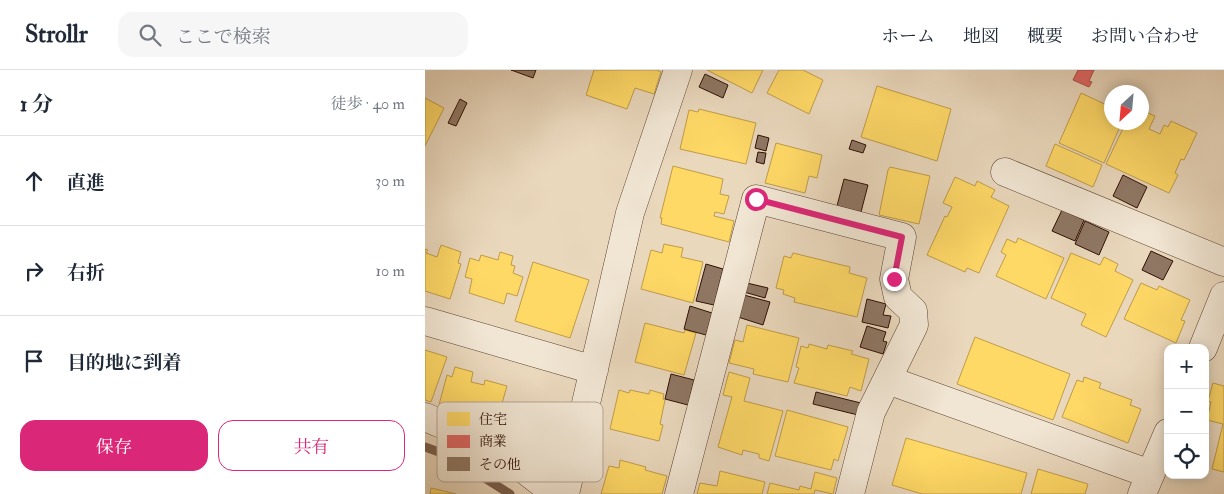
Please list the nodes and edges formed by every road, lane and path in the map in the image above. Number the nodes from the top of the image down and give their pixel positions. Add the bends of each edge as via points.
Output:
1 (678, 70) edge
2 (1005, 172) dead end
3 (1224, 262) edge
4 (1224, 296) edge
5 (425, 320) edge
6 (1205, 344) edge
7 (594, 370) junction
8 (888, 380) junction
9 (587, 402) edge
10 (425, 417) edge
11 (437, 422) edge
12 (1168, 434) edge
13 (541, 482) edge
14 (1146, 484) edge
15 (556, 494) edge
16 (679, 494) edge
17 (850, 494) edge

1 - 7 street via 630,213
2 - 3 street
4 - 6 street
5 - 7 street
7 - 9 street
8 - 14 street
8 - 16 street via 914,326 913,311 898,297 894,279 902,237 756,199
8 - 17 street via 871,412
10 - 11 street
12 - 14 street
13 - 15 street

